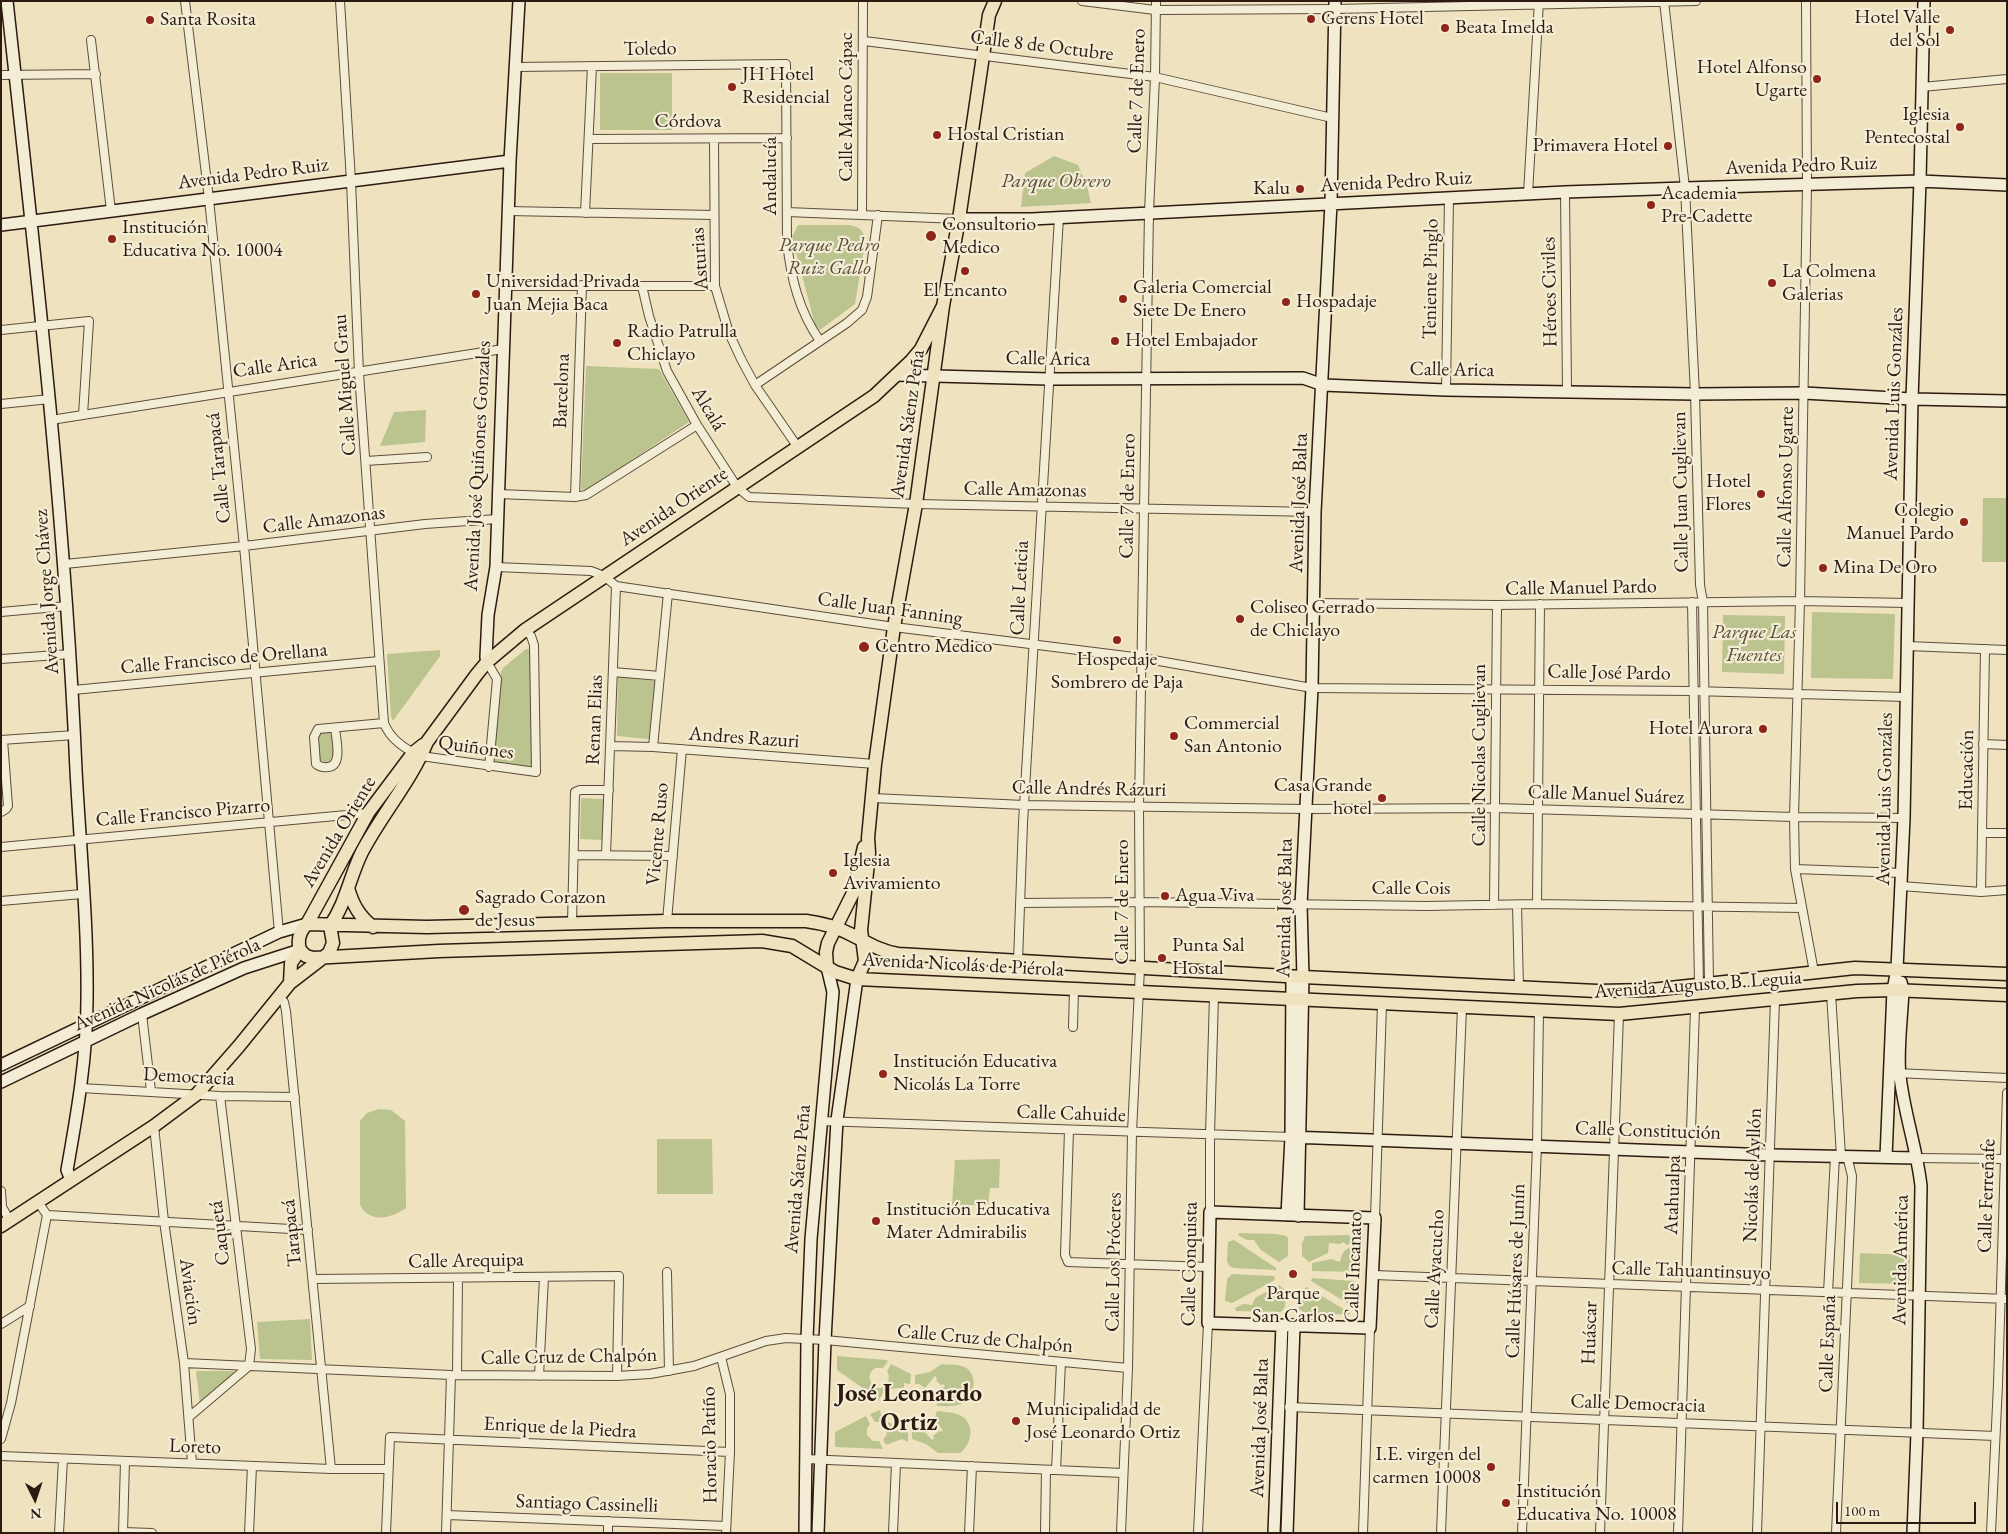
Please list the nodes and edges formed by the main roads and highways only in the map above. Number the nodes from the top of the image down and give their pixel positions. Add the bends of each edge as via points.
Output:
1 (987, 1) edge
2 (995, 1) edge
3 (989, 15) junction
4 (943, 306) junction
5 (417, 755) junction
6 (868, 838) junction
7 (348, 888) junction
8 (307, 924) junction
9 (330, 926) junction
10 (373, 927) junction
11 (836, 928) junction
12 (861, 941) junction
13 (300, 950) junction
14 (325, 956) junction
15 (827, 967) junction
16 (2007, 974) edge
17 (1298, 977) joint
18 (857, 979) junction
19 (290, 983) junction
20 (1518, 988) junction
21 (2007, 995) edge
22 (1297, 1000) joint
23 (1518, 1009) junction
24 (6, 1224) edge

1 - 3 main road, Avenida Sáenz Peña
2 - 3 main road, Avenida Sáenz Peña
3 - 4 main road, Avenida Sáenz Peña
4 - 5 main road, Avenida Oriente via 921,349 874,396 525,630 487,662
4 - 6 main road, Avenida Sáenz Peña via 916,504 894,627
5 - 7 main road, Avenida Oriente via 361,854
5 - 8 main road, Avenida Oriente via 368,813
6 - 11 main road, Avenida Sáenz Peña via 861,853 854,891
6 - 12 main road, Avenida Sáenz Peña
7 - 9 main road, Avenida Oriente
7 - 10 main road via 357,911
8 - 9 main road, Avenida Nicolás de Piérola
8 - 13 main road, Avenida Oriente via 300,933
9 - 10 main road, Avenida Nicolás de Piérola
9 - 14 main road, Avenida Oriente via 333,943
10 - 11 main road, Avenida Nicolás de Piérola via 806,921
11 - 12 main road, Avenida Nicolás de Piérola
11 - 15 main road, Avenida Sáenz Peña via 828,943
12 - 17 main road, Avenida Nicolás de Piérola via 898,954
12 - 18 main road, Avenida Sáenz Peña via 865,961
13 - 14 main road, Avenida Nicolás de Piérola via 313,958
13 - 19 main road, Avenida Oriente via 291,963
14 - 15 main road, Avenida Nicolás de Piérola via 762,941 792,946
14 - 19 main road
15 - 18 main road, Avenida Nicolás de Piérola
16 - 20 main road, Avenida Augusto B. Leguia via 1855,968 1626,992
17 - 20 main road, Avenida Augusto B. Leguia
18 - 22 main road, Avenida Nicolás de Piérola
19 - 24 main road via 197,1094
20 - 23 main road
21 - 23 main road, Avenida Augusto B. Leguia via 1898,990 1831,993 1619,1014
22 - 23 main road, Avenida Augusto B. Leguia

